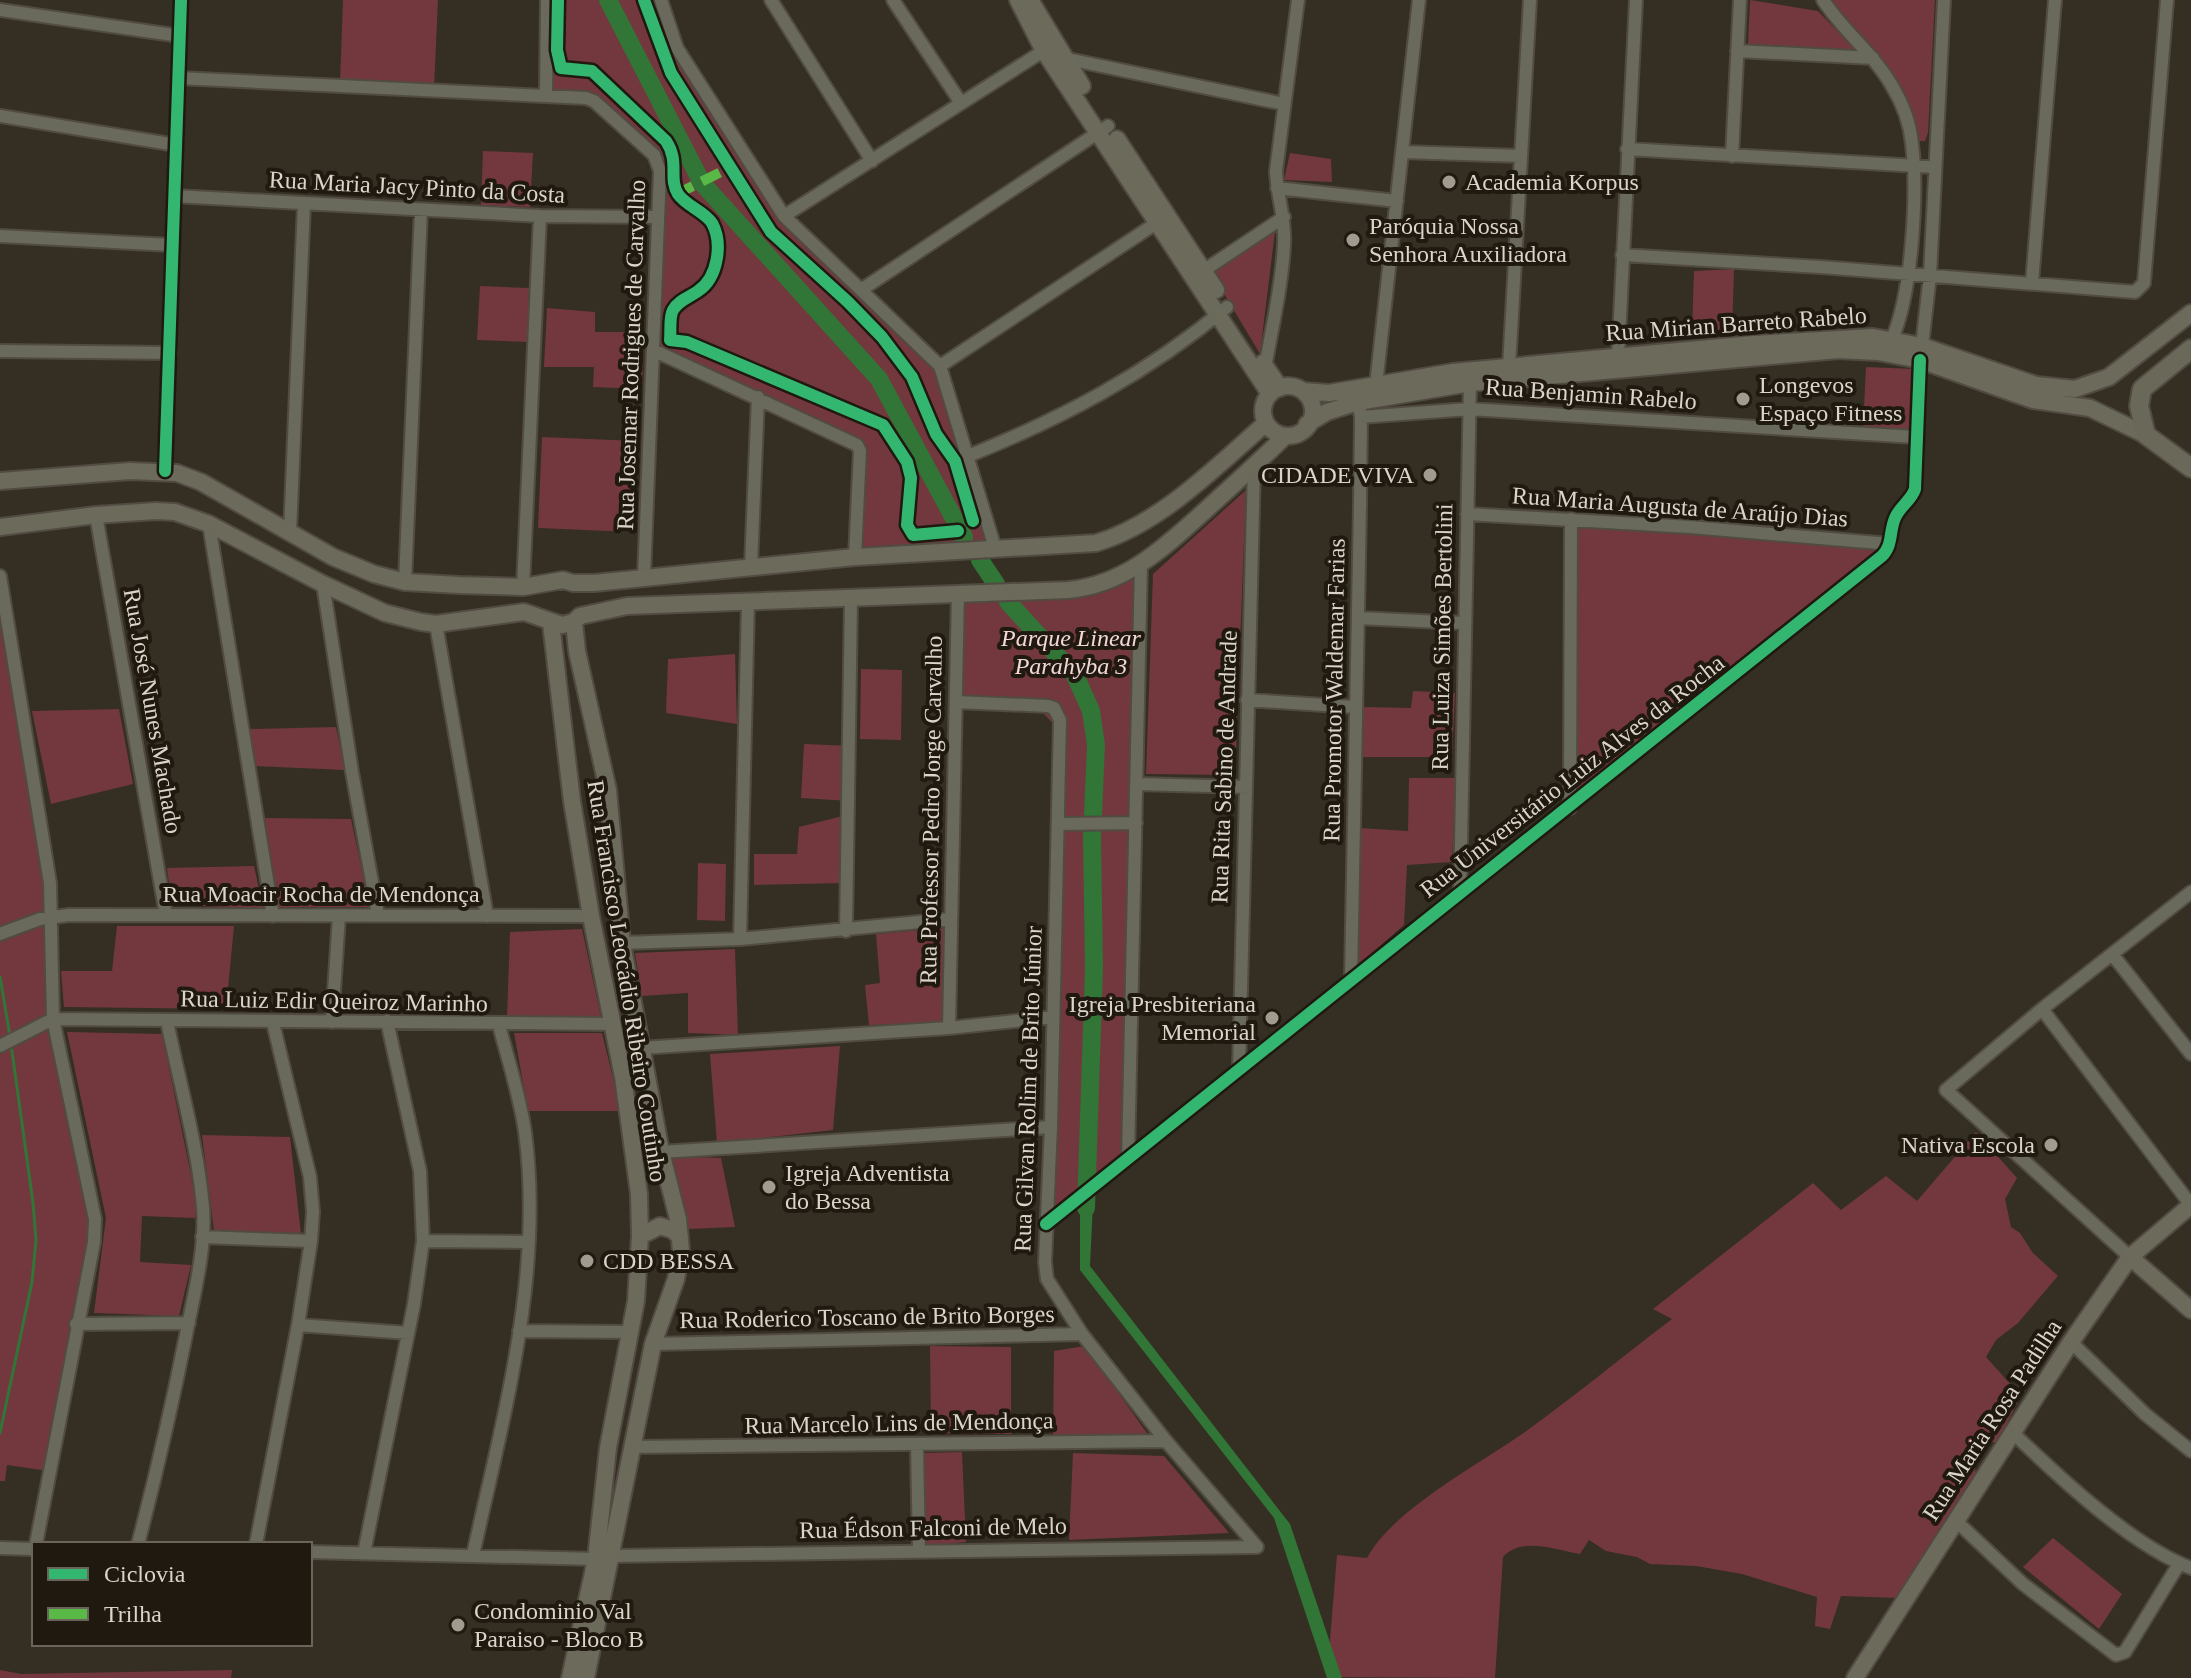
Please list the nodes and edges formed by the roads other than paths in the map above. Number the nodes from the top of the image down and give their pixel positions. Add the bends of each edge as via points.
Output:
1 (181, 0) edge
2 (547, 0) edge
3 (661, 0) edge
4 (771, 0) edge
5 (893, 0) edge
6 (1018, 0) edge
7 (1030, 0) edge
8 (1298, 0) edge
9 (1419, 0) edge
10 (1530, 0) edge
11 (1636, 0) edge
12 (1740, 0) edge
13 (1823, 0) edge
14 (1944, 0) edge
15 (2055, 0) edge
16 (2167, 0) edge
17 (0, 10) edge
18 (180, 36) junction
19 (1054, 51) junction
20 (1737, 51) junction
21 (1873, 58) junction
22 (178, 78) junction
23 (546, 96) junction
24 (961, 103) junction
25 (1284, 104) junction
26 (0, 116) edge
27 (1104, 129) junction
28 (176, 145) junction
29 (1627, 149) junction
30 (1403, 152) junction
31 (1521, 156) junction
32 (1732, 156) junction
33 (872, 161) junction
34 (1914, 166) junction
35 (1935, 167) junction
36 (1277, 188) junction
37 (174, 196) junction
38 (1397, 201) junction
39 (304, 204) junction
40 (421, 210) junction
41 (540, 216) junction
42 (784, 216) junction
43 (658, 217) junction
44 (1284, 217) junction
45 (1163, 219) junction
46 (0, 236) edge
47 (171, 245) junction
48 (1622, 255) junction
49 (1199, 273) junction
50 (1908, 273) junction
51 (1930, 275) junction
52 (2032, 283) junction
53 (861, 290) junction
54 (1223, 310) junction
55 (2191, 313) edge
56 (1892, 339) junction
57 (2191, 349) edge
58 (653, 350) junction
59 (0, 351) edge
60 (170, 353) junction
61 (1921, 353) junction
62 (1618, 357) junction
63 (940, 366) junction
64 (1509, 367) junction
65 (1265, 368) junction
66 (1470, 383) junction
67 (1376, 385) junction
68 (1275, 391) junction
69 (1303, 391) junction
70 (758, 397) junction
71 (1469, 409) junction
72 (1359, 410) junction
73 (1266, 423) junction
74 (1307, 424) junction
75 (2146, 435) junction
76 (1285, 436) junction
77 (1915, 437) junction
78 (968, 456) junction
79 (1254, 466) junction
80 (2191, 468) edge
81 (165, 471) junction
82 (0, 481) edge
83 (1467, 514) junction
84 (96, 515) junction
85 (1571, 519) junction
86 (209, 524) junction
87 (0, 527) edge
88 (290, 532) junction
89 (1890, 544) junction
90 (995, 548) junction
91 (855, 557) junction
92 (1141, 564) junction
93 (751, 566) junction
94 (0, 576) edge
95 (644, 577) junction
96 (405, 582) junction
97 (573, 583) junction
98 (323, 584) junction
99 (545, 585) junction
100 (523, 587) junction
101 (958, 593) junction
102 (851, 599) junction
103 (748, 602) junction
104 (1358, 618) junction
105 (577, 619) junction
106 (546, 620) junction
107 (1463, 623) junction
108 (436, 624) junction
109 (1247, 700) junction
110 (956, 702) junction
111 (1354, 707) junction
112 (1138, 784) junction
113 (1246, 787) junction
114 (1570, 808) junction
115 (1136, 823) junction
116 (1058, 824) junction
117 (2191, 892) edge
118 (1460, 893) junction
119 (166, 915) junction
120 (378, 915) junction
121 (273, 916) junction
122 (339, 916) junction
123 (487, 916) junction
124 (591, 916) junction
125 (52, 917) junction
126 (951, 919) junction
127 (846, 931) junction
128 (0, 934) edge
129 (740, 939) junction
130 (622, 943) junction
131 (2112, 954) junction
132 (1351, 980) junction
133 (2042, 1009) junction
134 (1053, 1017) junction
135 (53, 1019) junction
136 (167, 1021) junction
137 (387, 1021) junction
138 (332, 1022) junction
139 (273, 1023) junction
140 (614, 1024) junction
141 (499, 1025) junction
142 (949, 1028) junction
143 (7, 1042) edge
144 (641, 1048) junction
145 (2191, 1054) edge
146 (1239, 1070) junction
147 (1051, 1127) junction
148 (661, 1152) junction
149 (1128, 1159) junction
150 (2191, 1205) edge
151 (1046, 1224) junction
152 (640, 1236) junction
153 (202, 1237) junction
154 (680, 1237) junction
155 (311, 1241) junction
156 (423, 1241) junction
157 (529, 1242) junction
158 (2130, 1257) junction
159 (2191, 1310) edge
160 (189, 1323) junction
161 (76, 1324) junction
162 (298, 1325) junction
163 (519, 1331) junction
164 (630, 1332) junction
165 (408, 1333) junction
166 (1082, 1334) junction
167 (2071, 1342) junction
168 (653, 1344) junction
169 (2013, 1433) junction
170 (1166, 1441) junction
171 (917, 1444) junction
172 (632, 1447) junction
173 (2191, 1451) edge
174 (1955, 1520) junction
175 (36, 1542) edge
176 (139, 1542) edge
177 (256, 1542) edge
178 (32, 1546) edge
179 (1257, 1547) joint
180 (0, 1548) edge
181 (312, 1552) edge
182 (919, 1552) junction
183 (364, 1553) junction
184 (603, 1558) junction
185 (482, 1560) junction
186 (2185, 1566) edge
187 (570, 1678) edge
188 (586, 1678) edge
189 (1855, 1678) edge

1 - 18 street
2 - 23 street
3 - 42 street via 677,48
4 - 33 street
5 - 24 street
6 - 19 main road
7 - 19 main road
8 - 25 street
9 - 30 street
10 - 31 street
11 - 29 street
12 - 20 street
13 - 21 street
14 - 35 street, Rua Universitário Luiz Alves da Rocha
15 - 52 street
16 - 52 street via 2144,283 2135,292
17 - 18 street
18 - 22 street
19 - 24 street
19 - 25 street
19 - 27 main road
20 - 21 street
20 - 32 street
21 - 34 street via 1905,114
22 - 23 street, Rua Josemar Rodrigues de Carvalho
22 - 28 street
23 - 43 street, Rua Josemar Rodrigues de Carvalho via 594,101 654,155 659,167
24 - 33 street
25 - 36 street
26 - 28 street
27 - 45 main road
27 - 53 street
28 - 37 street
29 - 32 street
29 - 48 street
30 - 31 street
30 - 38 street
31 - 64 street
32 - 34 street
33 - 42 street
34 - 35 street
34 - 50 street
35 - 51 street, Rua Universitário Luiz Alves da Rocha
36 - 38 street
36 - 44 street
37 - 39 street, Rua Maria Jacy Pinto da Costa
37 - 47 street
38 - 67 street
39 - 40 street, Rua Maria Jacy Pinto da Costa
39 - 88 street
40 - 41 street, Rua Maria Jacy Pinto da Costa
40 - 96 street
41 - 43 street, Rua Maria Jacy Pinto da Costa
41 - 100 street
42 - 53 street
43 - 58 street, Rua Josemar Rodrigues de Carvalho
44 - 49 street
44 - 65 street
45 - 49 main road
45 - 63 street
46 - 47 street
47 - 60 street
48 - 50 street
48 - 62 street
49 - 54 main road
50 - 51 street
50 - 56 street
51 - 52 street
51 - 61 street, Rua Universitário Luiz Alves da Rocha
53 - 63 street
54 - 65 main road
54 - 68 main road
54 - 78 street via 1121,383
55 - 61 main road, Rua Mirian Barreto Rabelo via 2109,377 2075,389 2036,385
56 - 61 main road, Rua Mirian Barreto Rabelo
56 - 62 main road, Rua Mirian Barreto Rabelo via 1797,341
57 - 75 main road via 2142,389 2139,406
58 - 70 street
58 - 95 street, Rua Josemar Rodrigues de Carvalho
59 - 60 street
60 - 81 street
61 - 66 main road, Rua Mirian Barreto Rabelo via 1799,351
61 - 75 main road, Rua Mirian Barreto Rabelo via 2033,400 2090,408
61 - 77 street, Rua Universitário Luiz Alves da Rocha
62 - 64 main road, Rua Mirian Barreto Rabelo
63 - 78 street
64 - 67 main road, Rua Mirian Barreto Rabelo
65 - 68 main road
66 - 71 street, Rua Luiza Simões Bertolini
66 - 72 main road, Rua Mirian Barreto Rabelo
67 - 69 main road, Rua Mirian Barreto Rabelo via 1329,393
68 - 69 main road
68 - 73 main road via 1265,403
69 - 74 main road via 1313,405
70 - 91 street via 852,441 860,451
70 - 93 street
71 - 72 street, Rua Benjamin Rabelo
71 - 77 street, Rua Benjamin Rabelo
71 - 83 street, Rua Luiza Simões Bertolini
72 - 74 main road, Rua Mirian Barreto Rabelo via 1327,412
72 - 104 street, Rua Promotor Waldemar Farias
73 - 76 main road
73 - 90 main road via 1126,533 1082,545
74 - 76 main road
75 - 80 main road, Rua Mirian Barreto Rabelo
76 - 79 main road
77 - 89 street, Rua Universitário Luiz Alves da Rocha via 1915,489 1896,516
78 - 90 street
79 - 92 main road
79 - 109 street, Rua Rita Sabino de Andrade
81 - 82 main road
81 - 88 main road via 189,476
83 - 85 street, Rua Maria Augusta de Araújo Dias
83 - 107 street, Rua Luiza Simões Bertolini
84 - 86 main road via 156,511
84 - 87 main road
84 - 119 street, Rua José Nunes Machado
85 - 89 street, Rua Maria Augusta de Araújo Dias
85 - 114 street
86 - 98 main road
86 - 121 street
88 - 96 main road via 355,567
89 - 114 street, Rua Universitário Luiz Alves da Rocha via 1882,556
90 - 91 main road
91 - 93 main road
92 - 101 main road via 1083,588
92 - 112 street
93 - 95 main road
94 - 125 street
95 - 97 main road
96 - 100 main road
97 - 99 main road
97 - 105 main road via 584,599
98 - 108 main road via 385,613
98 - 120 street
99 - 100 main road
99 - 106 main road via 538,602
101 - 102 main road
101 - 110 street, Rua Professor Pedro Jorge Carvalho
102 - 103 main road
102 - 127 street
103 - 105 main road via 627,606
103 - 129 street
104 - 107 street
104 - 111 street, Rua Promotor Waldemar Farias
105 - 106 main road via 562,625
105 - 130 main road, Rua Francisco Leocádio Ribeiro Coutinho via 577,651 608,790
106 - 108 main road via 511,612
106 - 124 main road, Rua Francisco Leocádio Ribeiro Coutinho
107 - 118 street, Rua Luiza Simões Bertolini
108 - 123 street
109 - 111 street
109 - 113 street, Rua Rita Sabino de Andrade
110 - 116 street, Rua Gilvan Rolim de Brito Júnior via 1054,708 1060,720
110 - 126 street, Rua Professor Pedro Jorge Carvalho
111 - 132 street, Rua Promotor Waldemar Farias
112 - 113 street
112 - 115 street
113 - 146 street, Rua Rita Sabino de Andrade
114 - 118 street, Rua Universitário Luiz Alves da Rocha
115 - 116 street
115 - 149 street
116 - 134 street, Rua Gilvan Rolim de Brito Júnior
117 - 131 street
118 - 132 street, Rua Universitário Luiz Alves da Rocha
119 - 121 street, Rua Moacir Rocha de Mendonça
119 - 125 street, Rua Moacir Rocha de Mendonça
120 - 122 street, Rua Moacir Rocha de Mendonça
120 - 123 street, Rua Moacir Rocha de Mendonça
121 - 122 street, Rua Moacir Rocha de Mendonça
122 - 138 street
123 - 124 street, Rua Moacir Rocha de Mendonça
124 - 140 main road, Rua Francisco Leocádio Ribeiro Coutinho
125 - 128 street, Rua Moacir Rocha de Mendonça
125 - 135 street
126 - 127 street
126 - 142 street, Rua Professor Pedro Jorge Carvalho
127 - 129 street
129 - 130 street
130 - 144 main road, Rua Francisco Leocádio Ribeiro Coutinho
131 - 133 street
131 - 145 street
132 - 146 street, Rua Universitário Luiz Alves da Rocha
133 - 150 street
133 - 158 street via 1946,1090
134 - 142 street
134 - 147 street, Rua Gilvan Rolim de Brito Júnior
135 - 136 street, Rua Luiz Edir Queiroz Marinho
135 - 143 street
135 - 161 street via 95,1219
136 - 139 street, Rua Luiz Edir Queiroz Marinho
136 - 153 street via 198,1173
137 - 138 street, Rua Luiz Edir Queiroz Marinho
137 - 141 street, Rua Luiz Edir Queiroz Marinho
137 - 156 street via 416,1141
138 - 139 street, Rua Luiz Edir Queiroz Marinho
139 - 155 street via 310,1177
140 - 141 street, Rua Luiz Edir Queiroz Marinho
140 - 152 main road, Rua Francisco Leocádio Ribeiro Coutinho via 639,1194
141 - 157 street via 524,1128
142 - 144 street
144 - 148 main road, Rua Francisco Leocádio Ribeiro Coutinho
146 - 149 street, Rua Universitário Luiz Alves da Rocha
147 - 148 street
147 - 151 street, Rua Gilvan Rolim de Brito Júnior
148 - 154 main road, Rua Francisco Leocádio Ribeiro Coutinho
149 - 151 street, Rua Universitário Luiz Alves da Rocha
150 - 158 main road, Rua Maria Rosa Padilha
151 - 166 street, Rua Gilvan Rolim de Brito Júnior via 1047,1279
152 - 154 main road via 660,1226
152 - 164 main road, Rua Francisco Leocádio Ribeiro Coutinho
153 - 155 street
153 - 160 street
154 - 168 main road, Rua Francisco Leocádio Ribeiro Coutinho via 676,1279
155 - 162 street
156 - 157 street
156 - 165 street
157 - 163 street
158 - 159 main road
158 - 167 main road, Rua Maria Rosa Padilha
160 - 161 street
160 - 176 street
161 - 175 street
162 - 165 street
162 - 177 street
163 - 164 street
163 - 185 street
164 - 184 main road, Rua Francisco Leocádio Ribeiro Coutinho via 608,1448
165 - 183 street
166 - 168 street, Rua Roderico Toscano de Brito Borges
166 - 170 street, Rua Gilvan Rolim de Brito Júnior
167 - 169 main road, Rua Maria Rosa Padilha
167 - 173 street
168 - 172 main road, Rua Francisco Leocádio Ribeiro Coutinho
169 - 174 main road, Rua Maria Rosa Padilha
169 - 186 street via 2087,1500
170 - 171 street, Rua Marcelo Lins de Mendonça
170 - 179 street, Rua Gilvan Rolim de Brito Júnior
171 - 172 street, Rua Marcelo Lins de Mendonça
171 - 182 street
172 - 184 main road, Rua Francisco Leocádio Ribeiro Coutinho
174 - 186 street via 2023,1584 2119,1655
174 - 189 main road, Rua Maria Rosa Padilha
178 - 180 street
179 - 182 street, Rua Édson Falconi de Melo
181 - 183 street, Rua Édson Falconi de Melo via 337,1558
182 - 184 street, Rua Édson Falconi de Melo
183 - 185 street, Rua Édson Falconi de Melo via 386,1559
184 - 185 street, Rua Édson Falconi de Melo
184 - 187 main road, Rua Francisco Leocádio Ribeiro Coutinho
184 - 188 main road, Rua Francisco Leocádio Ribeiro Coutinho

